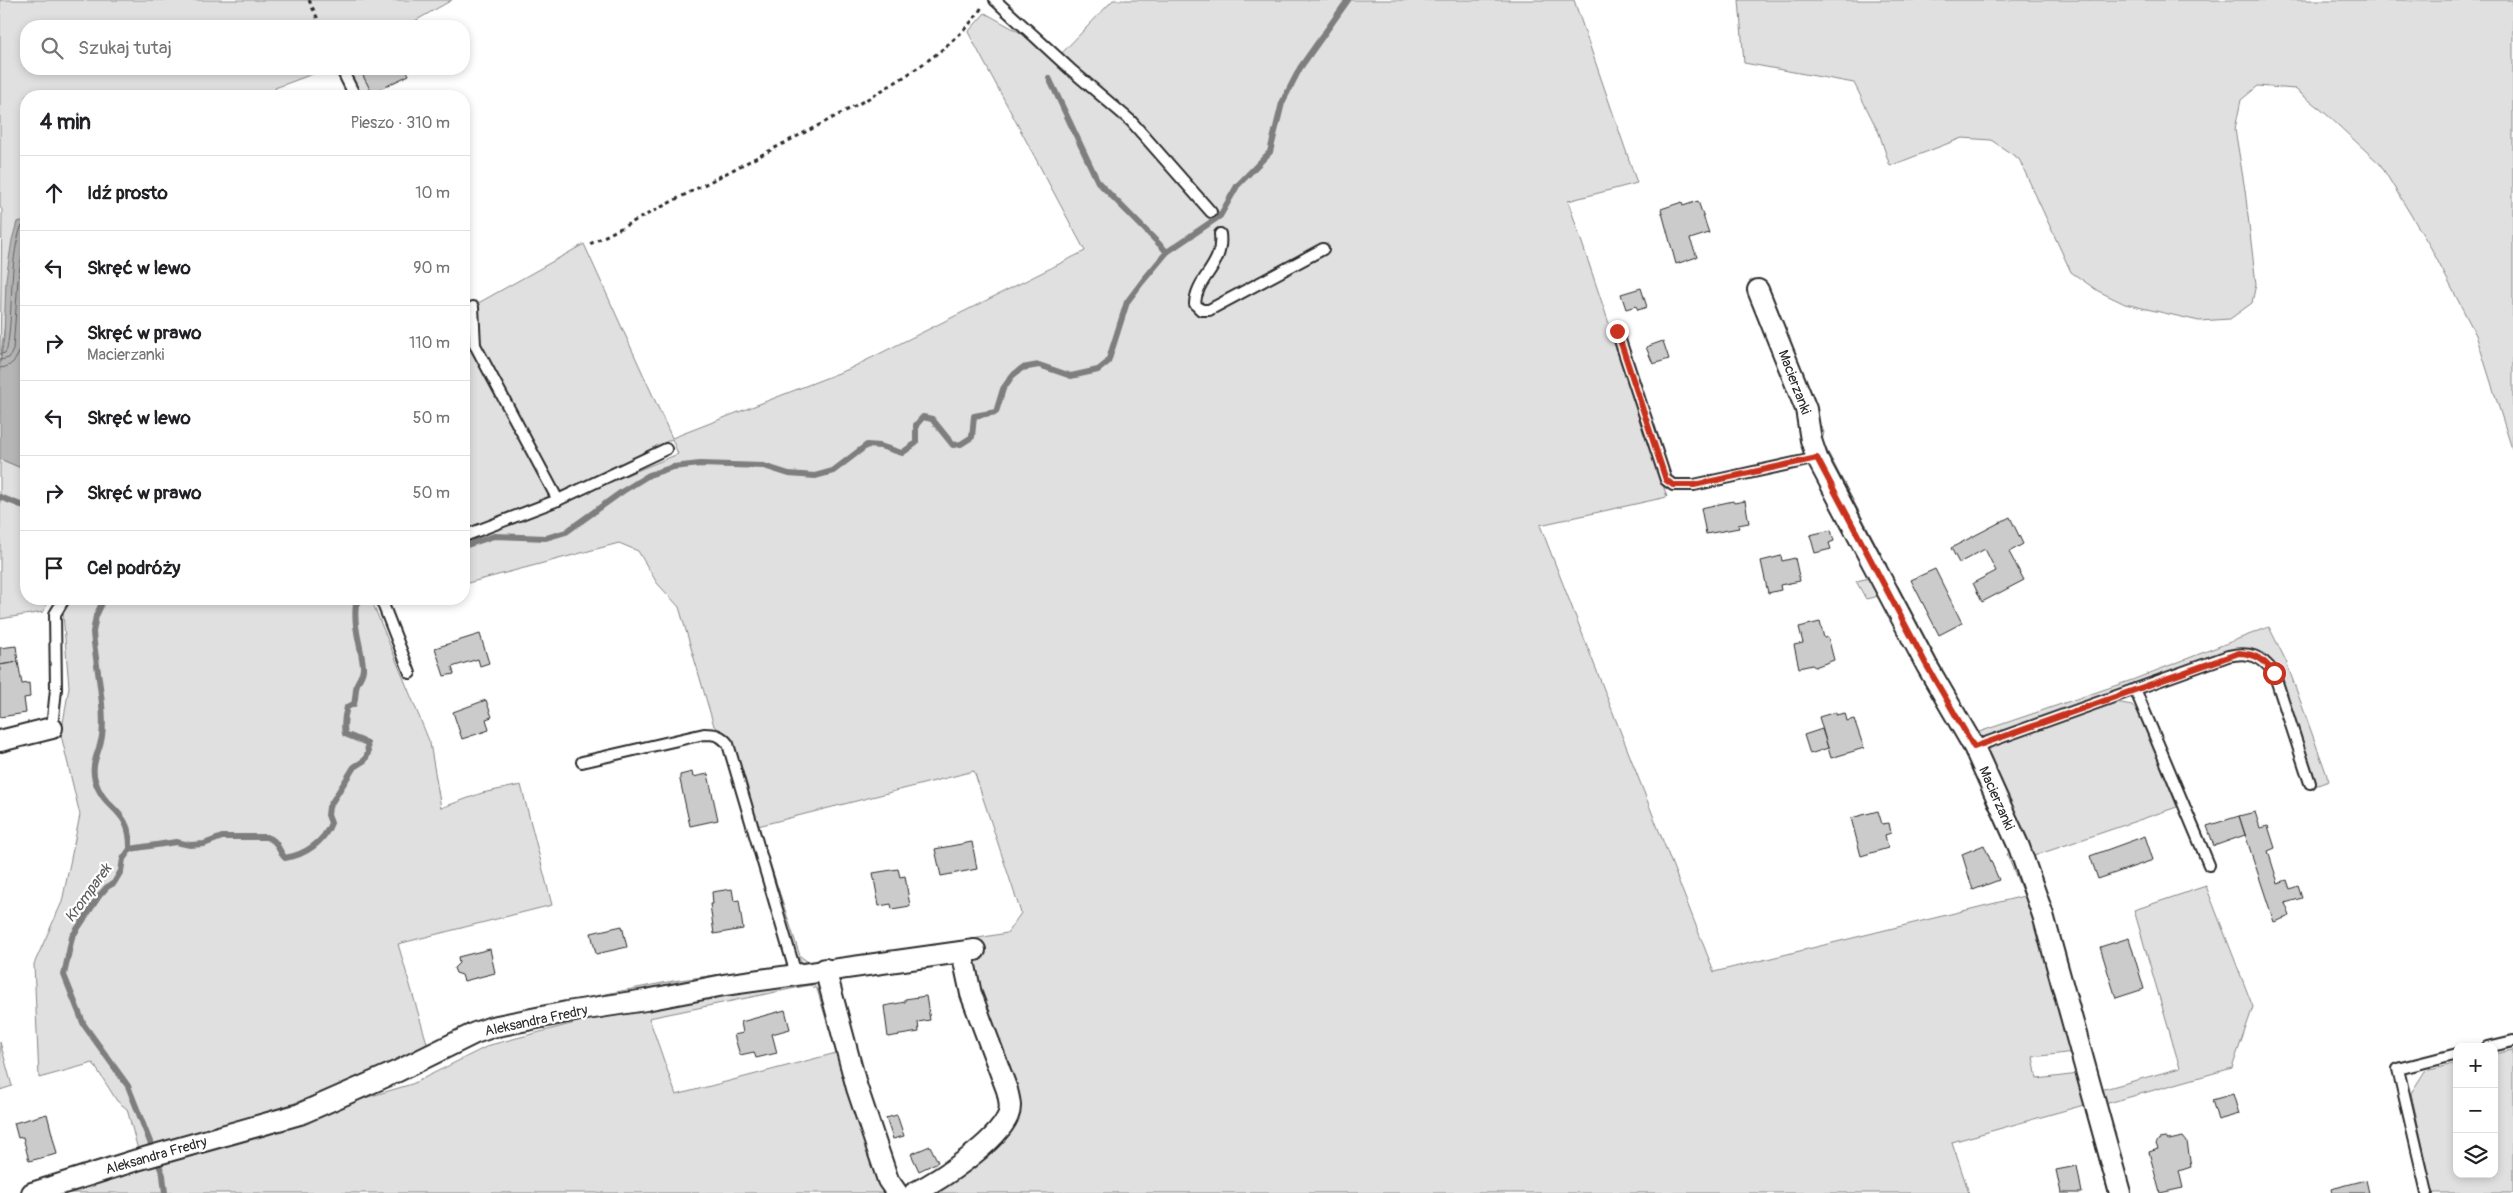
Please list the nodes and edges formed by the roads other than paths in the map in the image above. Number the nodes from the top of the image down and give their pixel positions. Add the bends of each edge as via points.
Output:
1 (995, 0) edge
2 (344, 75) edge
3 (352, 90) edge
4 (1211, 212) dead end
5 (1220, 234) dead end
6 (1323, 248) dead end
7 (1758, 290) dead end
8 (473, 307) dead end
9 (1617, 331) dead end
10 (666, 449) dead end
11 (1817, 458) junction
12 (558, 500) junction
13 (470, 534) edge
14 (60, 605) edge
15 (383, 605) edge
16 (410, 673) dead end
17 (2135, 689) junction
18 (52, 728) joint
19 (0, 741) edge
20 (1974, 747) junction
21 (582, 762) dead end
22 (2310, 783) dead end
23 (2209, 865) dead end
24 (824, 970) junction
25 (796, 974) junction
26 (2513, 1041) edge
27 (2498, 1045) edge
28 (2453, 1055) edge
29 (32, 1193) edge
30 (897, 1193) edge
31 (914, 1193) edge
32 (2120, 1193) edge
33 (2427, 1193) edge

1 - 4 lane via 1131,121
2 - 3 lane
5 - 6 lane via 1218,258 1195,294 1195,304 1201,310 1209,310
7 - 11 street, Macierzanki via 1806,409
8 - 12 lane via 475,345
9 - 11 lane via 1666,480 1673,485 1694,485
10 - 12 lane
11 - 20 street, Macierzanki via 1927,666
12 - 13 lane
14 - 18 lane via 54,614 56,689
15 - 16 lane
17 - 20 lane
17 - 22 lane via 2239,653 2262,659 2274,673
17 - 23 lane
18 - 19 street
20 - 32 street, Macierzanki via 2019,847 2043,915
21 - 25 lane via 704,734 723,738 728,744
24 - 25 street, Aleksandra Fredry
24 - 30 street via 857,1088 888,1180
24 - 31 street, Aleksandra Fredry via 968,951 971,994 1007,1090 1008,1115 985,1145
25 - 29 street, Aleksandra Fredry via 492,1027 300,1114
26 - 27 lane
28 - 33 lane via 2398,1069

